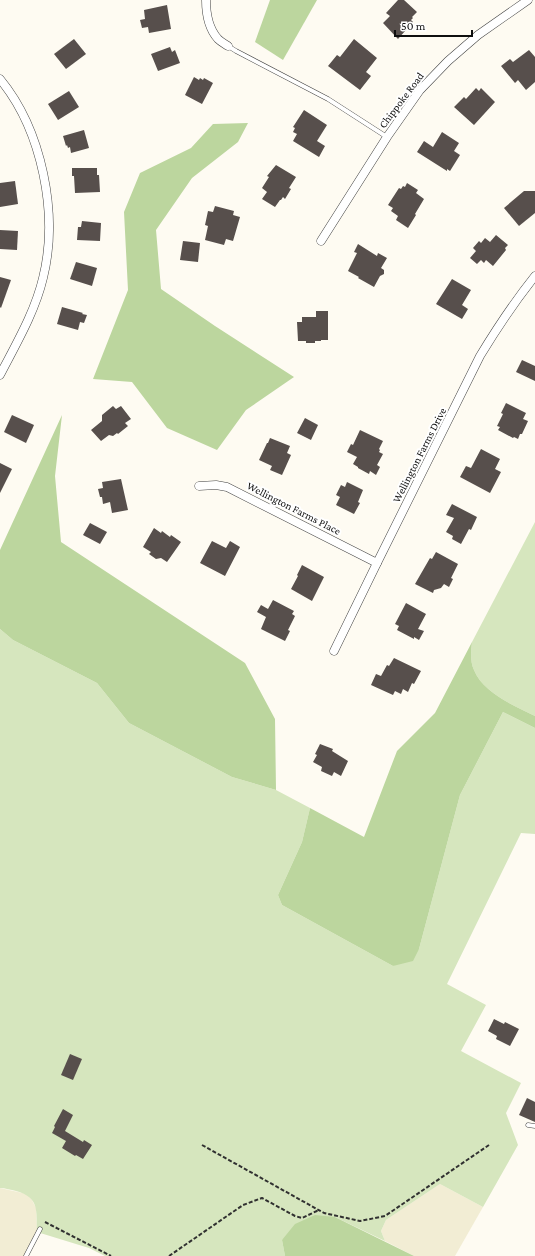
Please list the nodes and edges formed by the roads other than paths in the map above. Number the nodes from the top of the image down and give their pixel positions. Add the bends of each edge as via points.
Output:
1 (206, 0) edge
2 (528, 0) edge
3 (228, 46) joint
4 (0, 79) edge
5 (387, 137) junction
6 (321, 241) dead end
7 (535, 276) edge
8 (0, 375) edge
9 (199, 486) dead end
10 (377, 563) junction
11 (334, 651) dead end
12 (528, 1125) dead end
13 (535, 1126) edge
14 (40, 1229) dead end
15 (26, 1256) edge

1 - 3 street via 206,10 214,34
2 - 5 street, Chippoke Road via 478,34 448,61 420,90
3 - 5 lane via 328,98
4 - 8 street via 24,117 36,149 45,179 48,223 44,278 30,317
5 - 6 street, Chippoke Road
7 - 10 street, Wellington Farms Drive via 517,298 480,356
9 - 10 street, Wellington Farms Place via 227,487
10 - 11 street, Wellington Farms Drive
12 - 13 lane
14 - 15 lane

